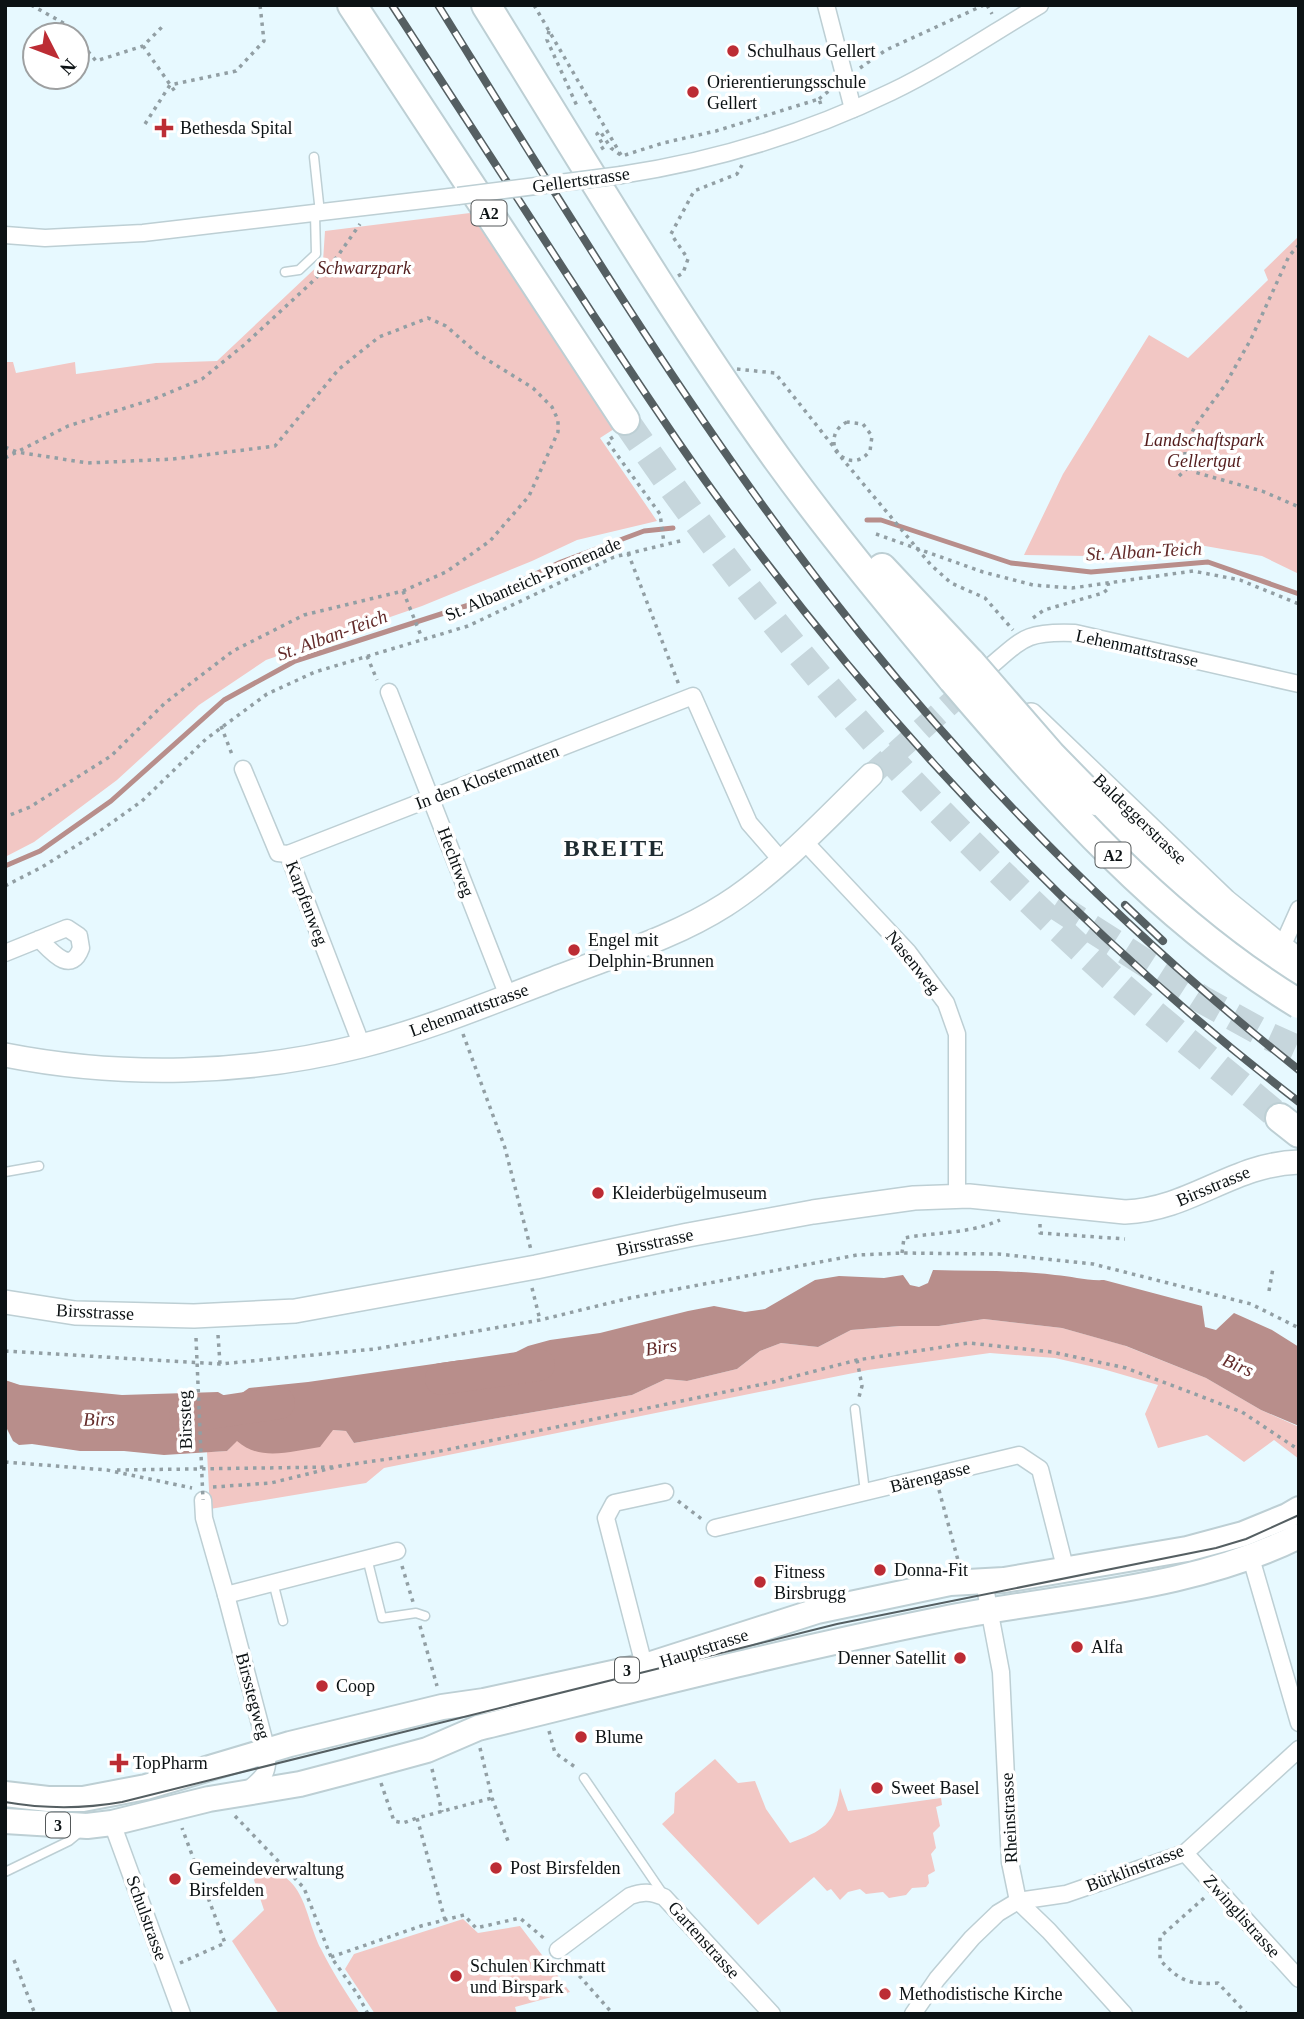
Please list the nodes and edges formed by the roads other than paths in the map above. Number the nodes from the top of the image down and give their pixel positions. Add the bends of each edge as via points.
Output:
1 (352, 5) edge
2 (486, 5) edge
3 (826, 5) edge
4 (1040, 5) edge
5 (853, 109) junction
6 (314, 157) dead end
7 (318, 214) junction
8 (5, 235) edge
9 (285, 272) dead end
10 (620, 428) tunnel mouth
11 (970, 671) junction
12 (1299, 684) edge
13 (389, 692) road end
14 (243, 769) dead end
15 (871, 775) tunnel mouth
16 (432, 799) junction
17 (803, 840) junction
18 (288, 854) junction
19 (781, 860) junction
20 (1299, 909) edge
21 (39, 939) dead end
22 (5, 953) edge
23 (1291, 954) edge
24 (1299, 984) edge
25 (508, 996) junction
26 (1299, 1004) edge
27 (362, 1046) junction
28 (5, 1055) edge
29 (1299, 1163) edge
30 (39, 1166) dead end
31 (5, 1172) edge
32 (957, 1196) junction
33 (5, 1302) edge
34 (855, 1409) dead end
35 (665, 1492) road end
36 (865, 1492) junction
37 (203, 1500) road end
38 (1299, 1509) edge
39 (715, 1528) road end
40 (1299, 1536) edge
41 (397, 1551) dead end
42 (367, 1558) junction
43 (1251, 1558) junction
44 (1066, 1570) junction
45 (974, 1582) junction
46 (273, 1583) junction
47 (226, 1595) junction
48 (991, 1611) junction
49 (425, 1616) dead end
50 (282, 1621) dead end
51 (647, 1676) junction
52 (1299, 1723) edge
53 (1299, 1749) edge
54 (267, 1751) junction
55 (584, 1778) road end
56 (247, 1791) junction
57 (5, 1794) edge
58 (108, 1795) junction
59 (5, 1821) edge
60 (112, 1822) junction
61 (87, 1826) junction
62 (1185, 1853) junction
63 (5, 1872) edge
64 (664, 1896) junction
65 (1018, 1901) junction
66 (558, 1950) road end
67 (1299, 1979) edge
68 (182, 2014) edge
69 (772, 2014) edge
70 (913, 2014) edge
71 (1124, 2014) edge

1 - 10 highway, A2
2 - 11 highway, A2 via 665,275 728,388 779,461 854,559
3 - 5 street
4 - 5 street, Gellertstrasse via 902,86
5 - 7 street, Gellertstrasse, bridge via 752,146 695,161 623,175
6 - 7 lane
7 - 8 street, Gellertstrasse via 143,233 45,238
7 - 9 lane via 316,254 299,270
11 - 12 street, Lehenmattstrasse via 1044,632
11 - 23 street, Baldeggerstrasse via 1225,901
11 - 24 highway, bridge via 1096,801
11 - 26 highway, A2, bridge via 1055,795 1161,900 1233,960
13 - 16 street, Hechtweg
14 - 18 street, Karpfenweg via 278,853
15 - 17 street, Lehenmattstrasse
16 - 18 street, In den Klostermatten
16 - 19 street, In den Klostermatten via 689,698 749,823
16 - 25 street, Hechtweg
17 - 19 street, Lehenmattstrasse
17 - 32 street, Nasenweg via 908,952 946,1003 957,1034
18 - 27 street, Karpfenweg
19 - 25 street, Lehenmattstrasse via 726,905 703,917
20 - 23 street
21 - 22 street
25 - 27 street, Lehenmattstrasse
27 - 28 street, Lehenmattstrasse via 279,1063 171,1070 105,1068
29 - 32 street, Birsstrasse via 1252,1169 1176,1203 1145,1211
30 - 31 lane
32 - 33 street, Birsstrasse via 813,1212 295,1311 194,1316 75,1313
34 - 36 lane
35 - 51 street via 614,1503 606,1518
36 - 39 street, Bärengasse
36 - 44 street, Bärengasse via 1020,1455 1040,1469
37 - 47 street, Birsstegweg
38 - 44 main road, Hauptstrasse / 3 via 1243,1534 1187,1549
40 - 43 main road, Hauptstrasse / 3
41 - 42 street
42 - 46 street
42 - 49 lane via 382,1618
43 - 48 main road, Hauptstrasse / 3 via 1193,1575
43 - 52 street
44 - 45 main road, Hauptstrasse / 3
45 - 48 street, Rheinstrasse
45 - 51 main road, Hauptstrasse / 3 via 817,1611
46 - 47 street
46 - 50 lane
47 - 54 street, Birsstegweg
48 - 51 main road, Hauptstrasse / 3
48 - 65 street, Rheinstrasse via 1001,1672 1010,1862
51 - 54 main road, Hauptstrasse / 3 via 442,1707
51 - 56 main road, Hauptstrasse / 3 via 544,1712 478,1728 426,1750 300,1784
53 - 62 street, Bürklinstrasse
54 - 56 street, Birsstegweg via 266,1774
54 - 58 main road, Hauptstrasse / 3
55 - 64 lane
56 - 60 main road, Hauptstrasse / 3
57 - 58 main road, 3 via 48,1799
58 - 60 main road
59 - 61 main road, 3
60 - 61 main road, 3
60 - 68 street, Schulstrasse
61 - 63 lane via 69,1841
62 - 65 street, Bürklinstrasse via 1066,1894
62 - 67 street, Zwinglistrasse
64 - 66 street, Gartenstrasse via 652,1892 630,1896
64 - 69 street, Gartenstrasse
65 - 70 street via 972,1938
65 - 71 street

